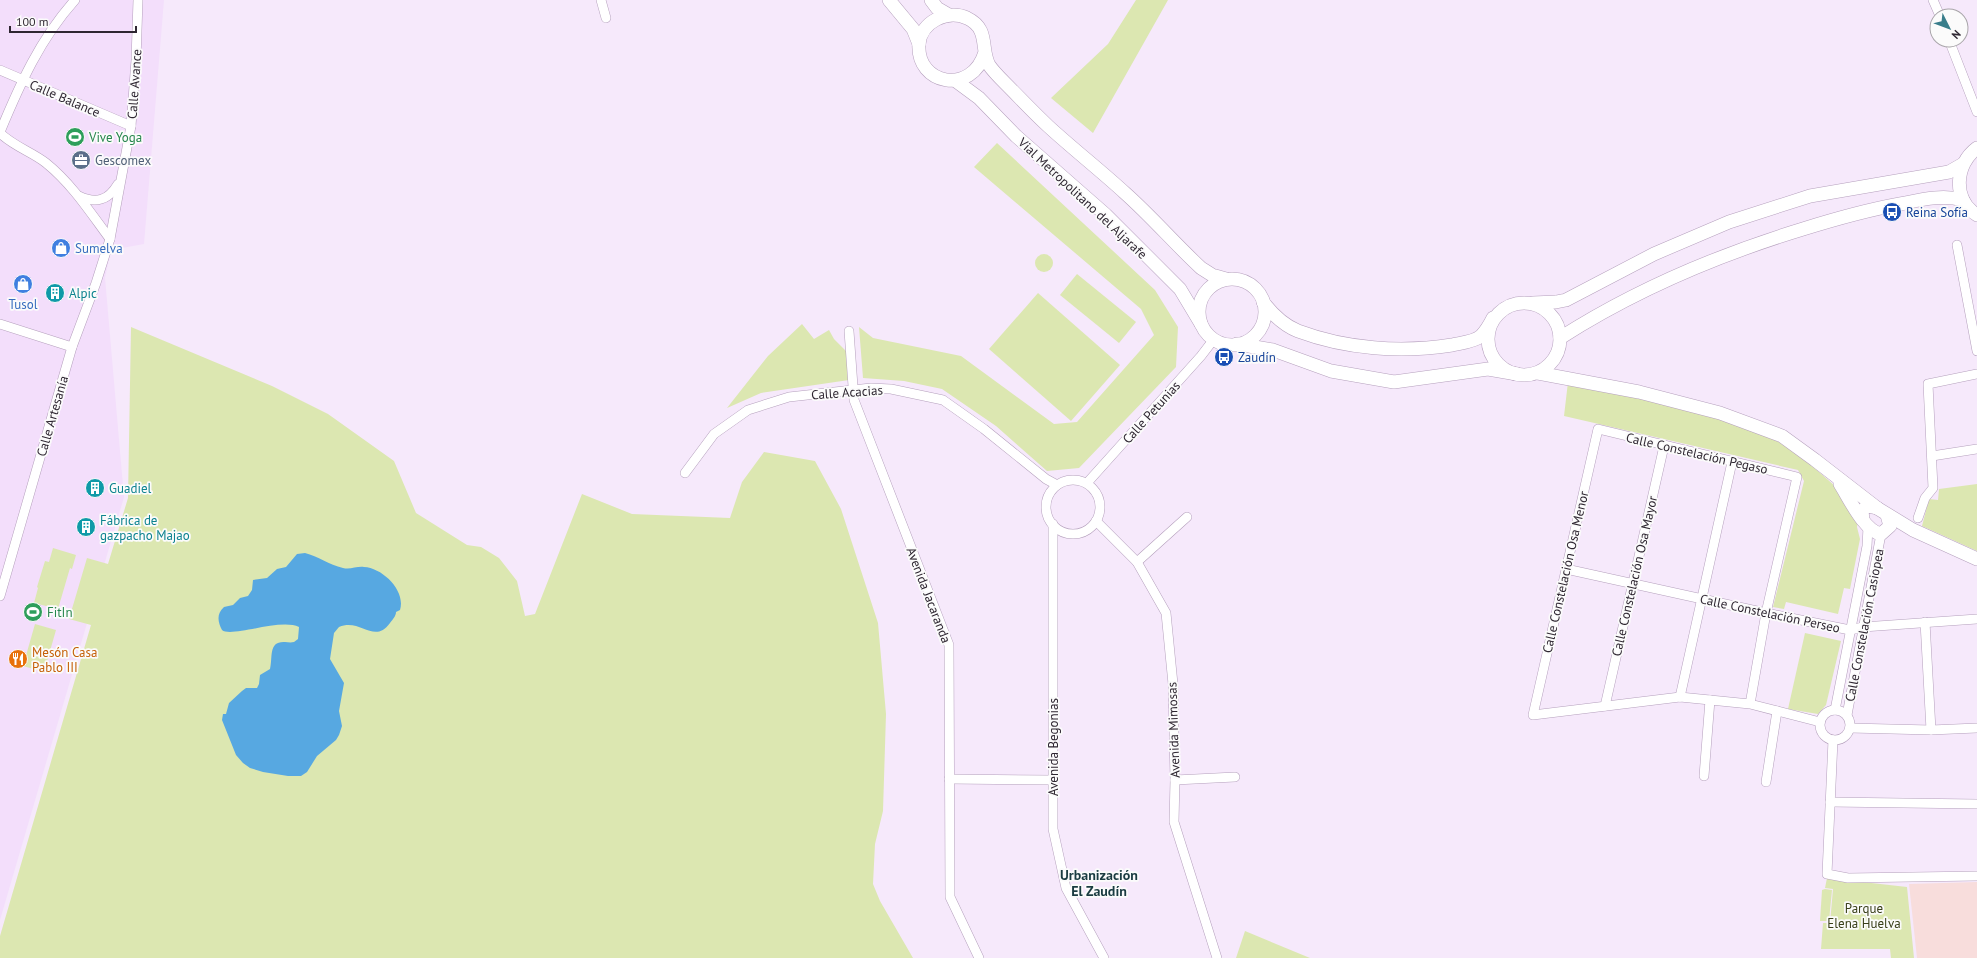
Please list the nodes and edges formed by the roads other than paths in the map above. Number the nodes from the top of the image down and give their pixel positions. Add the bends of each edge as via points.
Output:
1 (75, 0) edge
2 (138, 0) edge
3 (601, 0) edge
4 (608, 0) edge
5 (889, 0) edge
6 (931, 0) edge
7 (949, 15) junction
8 (919, 44) junction
9 (1953, 48) edge
10 (985, 52) junction
11 (0, 70) edge
12 (22, 79) junction
13 (956, 81) junction
14 (1975, 98) edge
15 (1977, 112) edge
16 (131, 126) junction
17 (0, 132) edge
18 (1977, 148) edge
19 (1963, 164) junction
20 (121, 177) junction
21 (78, 196) junction
22 (1963, 200) junction
23 (1977, 215) edge
24 (110, 239) junction
25 (1957, 245) dead end
26 (1226, 279) junction
27 (1263, 302) junction
28 (1533, 303) junction
29 (1494, 318) junction
30 (0, 324) edge
31 (1201, 324) junction
32 (849, 331) dead end
33 (1560, 338) junction
34 (1214, 339) junction
35 (1237, 344) junction
36 (72, 347) junction
37 (1977, 351) edge
38 (1552, 362) junction
39 (1538, 372) junction
40 (1517, 374) junction
41 (1977, 374) edge
42 (1571, 379) junction
43 (854, 389) junction
44 (1598, 429) joint
45 (1664, 446) junction
46 (1977, 449) edge
47 (1932, 456) junction
48 (1732, 462) junction
49 (685, 473) dead end
50 (1836, 477) junction
51 (1087, 483) junction
52 (1057, 485) junction
53 (1882, 512) junction
54 (1187, 517) dead end
55 (1096, 521) junction
56 (1865, 523) junction
57 (1053, 524) junction
58 (1915, 524) junction
59 (1883, 533) junction
60 (1977, 559) edge
61 (1137, 562) junction
62 (1566, 569) junction
63 (1633, 584) junction
64 (0, 596) edge
65 (1702, 599) junction
66 (1766, 613) junction
67 (1977, 620) edge
68 (1925, 622) junction
69 (1863, 627) junction
70 (1850, 630) junction
71 (1680, 697) junction
72 (1710, 700) junction
73 (1750, 704) junction
74 (1605, 706) junction
75 (1834, 710) junction
76 (1777, 711) junction
77 (1847, 715) junction
78 (1820, 722) junction
79 (1850, 728) junction
80 (1977, 728) edge
81 (1931, 730) junction
82 (1833, 740) junction
83 (1704, 776) dead end
84 (1235, 777) dead end
85 (949, 779) junction
86 (1053, 780) junction
87 (1175, 780) junction
88 (1766, 782) dead end
89 (1830, 802) junction
90 (1977, 804) edge
91 (1977, 876) edge
92 (980, 958) edge
93 (1104, 958) edge
94 (1217, 958) edge

1 - 12 street via 40,46
2 - 16 street, Calle Avance
3 - 4 street via 606,18
5 - 8 main road, Vial Metropolitano del Aljarafe via 913,29
6 - 7 main road
7 - 8 main road via 929,24
7 - 10 main road via 968,18 976,24 982,32
8 - 13 main road, Vial Metropolitano del Aljarafe via 923,63 929,71 941,78
9 - 14 street
10 - 13 main road via 982,62 975,71 966,78
10 - 26 main road via 989,64 1000,78 1048,126 1126,194 1201,268
11 - 12 street, Calle Balance
12 - 16 street, Calle Balance
12 - 17 street
13 - 31 main road, Vial Metropolitano del Aljarafe via 979,98 1016,136 1106,215 1180,289
14 - 15 street
16 - 20 street, Calle Avance
17 - 21 street via 6,139 46,163
18 - 19 main road
19 - 22 main road via 1959,175
19 - 28 main road via 1948,172 1800,199 1730,222 1654,254 1566,300
20 - 21 street via 113,193 102,200 89,201
20 - 24 street, Calle Avance
21 - 24 street
22 - 23 main road
22 - 33 main road via 1955,197 1937,197 1875,208 1758,242 1669,280
24 - 36 street, Calle Artesanía
25 - 37 street
26 - 27 main road via 1249,284 1258,292
26 - 31 main road via 1207,289 1201,299 1198,310
27 - 29 main road via 1274,317 1298,330 1340,342 1380,349 1423,349 1463,343 1480,336
27 - 35 main road via 1265,314 1259,329 1248,340
28 - 29 main road via 1520,302 1506,306
28 - 33 main road via 1552,314
29 - 40 main road via 1488,330 1489,350 1501,367
30 - 36 street
31 - 34 main road, Vial Metropolitano del Aljarafe
32 - 43 street, Avenida Jacaranda
33 - 38 main road via 1558,351
34 - 35 main road
34 - 51 street, Calle Petunias
35 - 40 main road via 1273,350 1331,371 1394,382 1488,369
36 - 64 street, Calle Artesanía
38 - 39 main road
38 - 42 main road
39 - 40 main road via 1529,375
39 - 42 main road
41 - 47 street via 1928,384
42 - 50 main road via 1639,392 1720,413 1782,436
43 - 49 street, Calle Acacias via 789,397 748,410 714,434
43 - 52 street, Calle Acacias via 891,389 943,400
43 - 85 street, Avenida Jacaranda via 854,400 949,645
44 - 45 street, Calle Constelación Pegaso
44 - 62 street, Calle Constelación Osa Menor
45 - 48 street, Calle Constelación Pegaso
45 - 63 street, Calle Constelación Osa Mayor
46 - 47 street
47 - 58 street via 1933,488 1925,498
48 - 65 street
48 - 66 street, Calle Constelación Pegaso via 1797,477
50 - 53 main road
50 - 56 main road
51 - 52 street via 1069,480
51 - 55 street via 1097,494 1100,503
52 - 57 street via 1047,500 1046,510
53 - 56 main road via 1867,506 1862,511
53 - 58 main road
53 - 59 main road via 1890,526
54 - 61 street
55 - 57 street via 1087,530 1078,533 1060,530
55 - 61 street, Avenida Mimosas
56 - 59 main road via 1876,533
56 - 70 street, Calle Constelación Casiopea via 1867,546
57 - 86 street, Avenida Begonias
58 - 59 main road
58 - 60 main road
59 - 69 street, Calle Constelación Casiopea
61 - 87 street, Avenida Mimosas via 1166,613 1173,684
62 - 63 street, Calle Constelación Perseo
62 - 74 street, Calle Constelación Osa Menor via 1533,715
63 - 65 street, Calle Constelación Perseo
63 - 74 street, Calle Constelación Osa Mayor
65 - 66 street, Calle Constelación Perseo
65 - 71 street
66 - 70 street, Calle Constelación Perseo
66 - 73 street
67 - 68 street, Calle Constelación Perseo
68 - 69 street, Calle Constelación Perseo
68 - 81 street
69 - 70 street, Calle Constelación Perseo
69 - 77 street, Calle Constelación Casiopea
70 - 75 street, Calle Constelación Casiopea
71 - 72 street
71 - 74 street
72 - 73 street
72 - 83 street
73 - 76 street
75 - 77 street
75 - 78 street via 1825,714
76 - 78 street
76 - 88 street
77 - 79 street
78 - 82 street via 1824,735
79 - 81 street
79 - 82 street via 1843,738
80 - 81 street
82 - 89 street
84 - 87 street
85 - 86 street
85 - 92 street, Avenida Jacaranda via 950,897
86 - 93 street, Avenida Begonias via 1053,829 1066,888
87 - 94 street, Avenida Mimosas via 1174,822
89 - 90 street
89 - 91 street via 1828,874 1848,878

